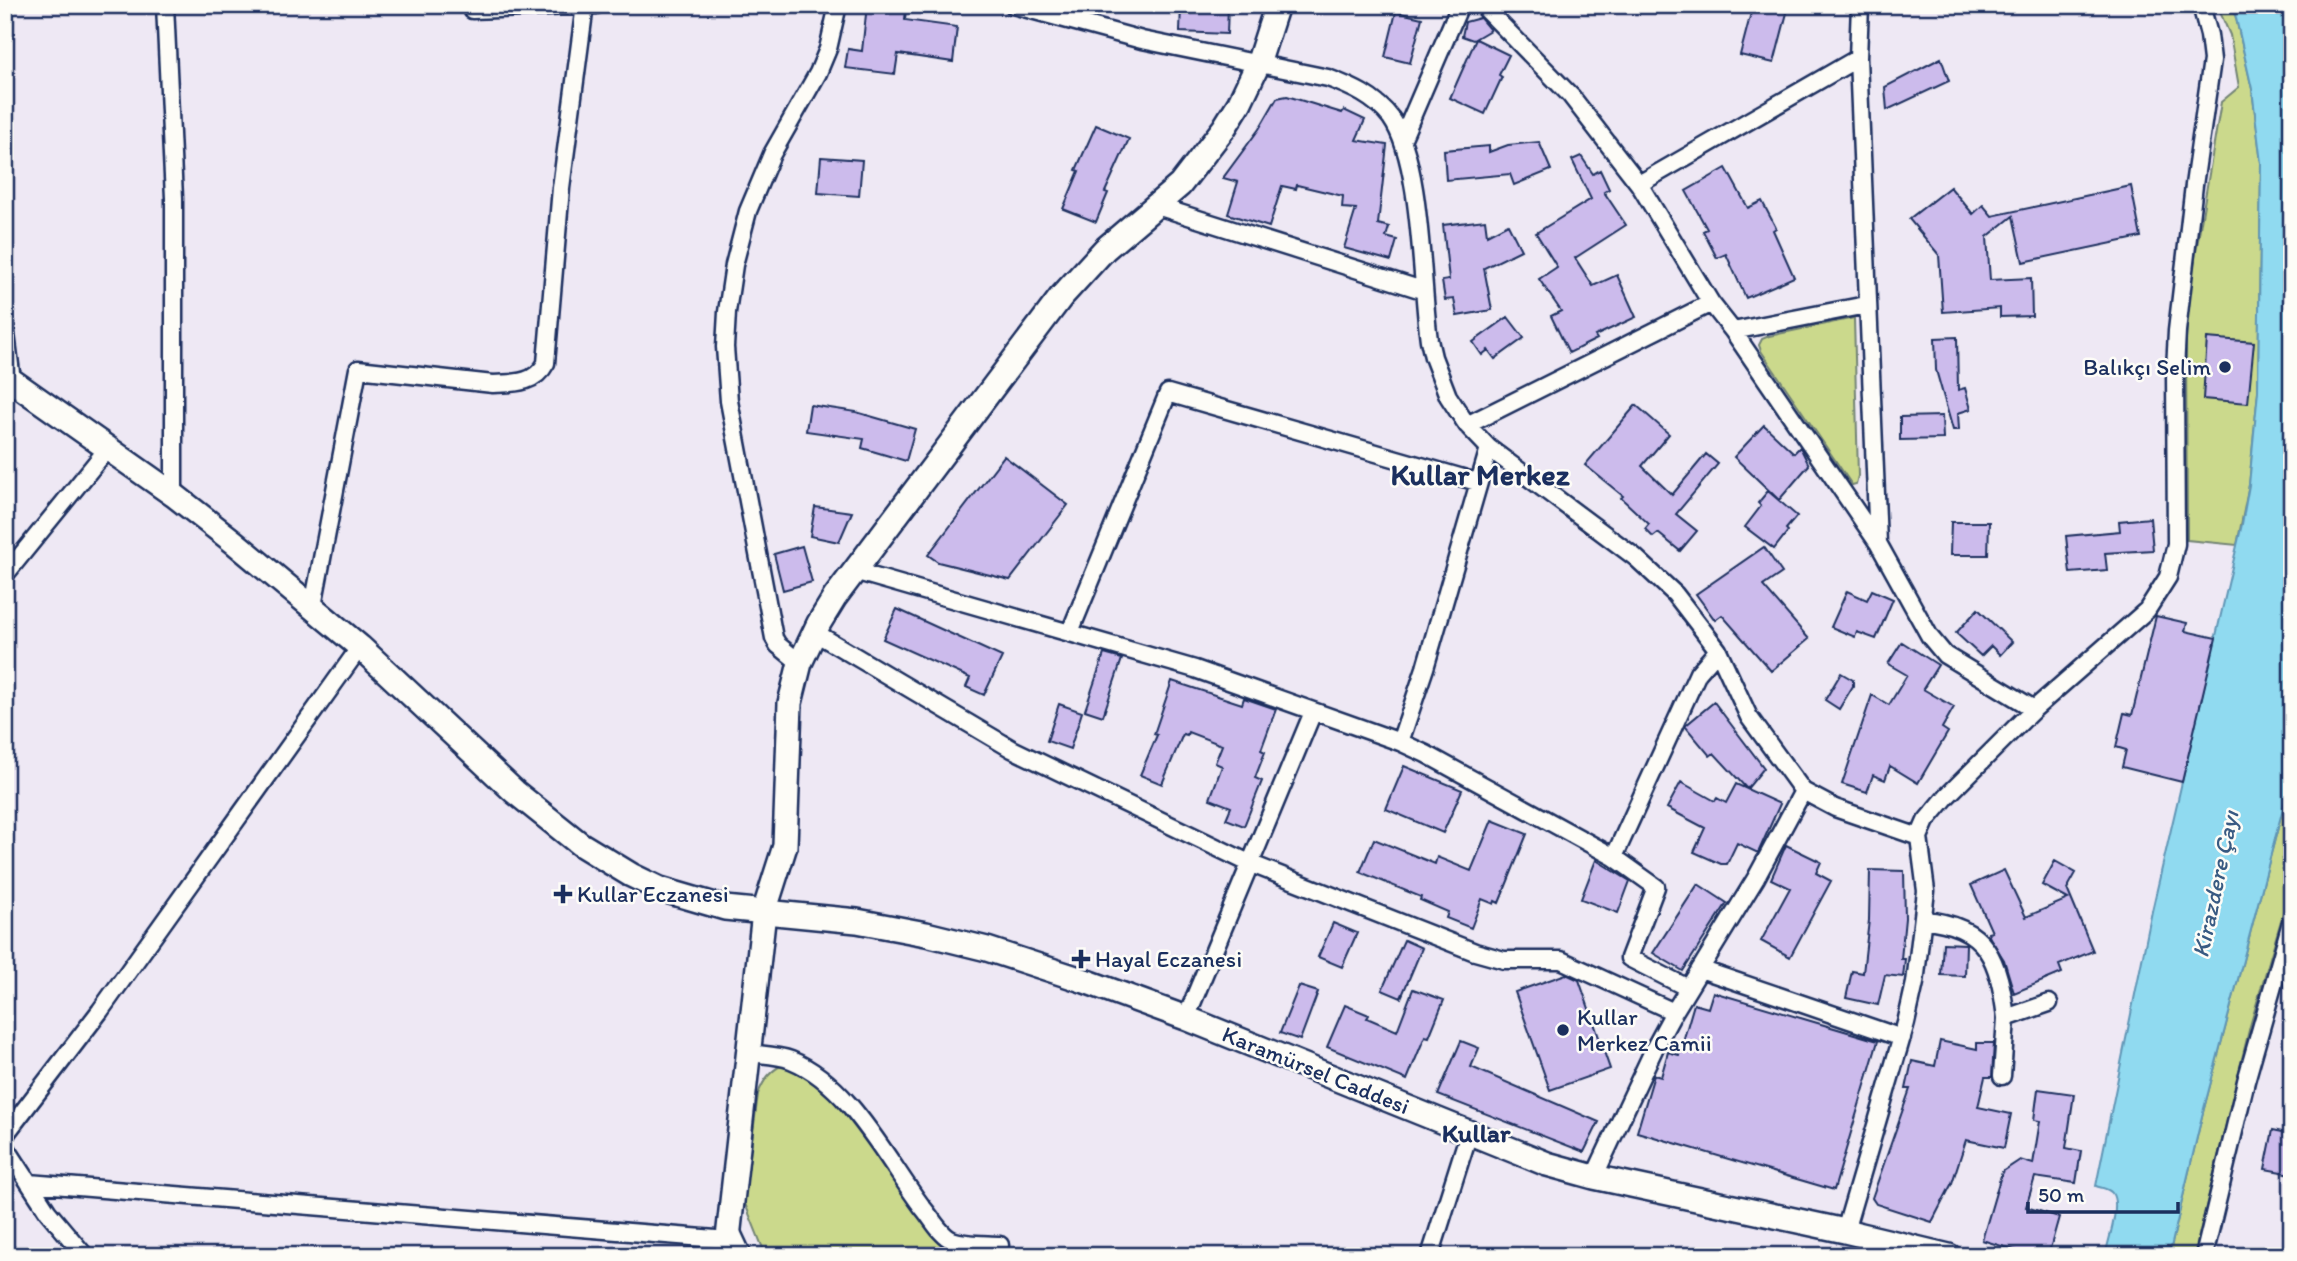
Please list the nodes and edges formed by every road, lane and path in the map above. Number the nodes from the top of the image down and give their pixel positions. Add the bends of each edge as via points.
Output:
1 (165, 5) edge
2 (838, 5) edge
3 (1013, 5) edge
4 (1277, 5) edge
5 (1460, 5) edge
6 (1482, 5) edge
7 (1860, 5) edge
8 (2201, 5) edge
9 (589, 6) edge
10 (472, 10) dead end
11 (1858, 58) junction
12 (1258, 64) junction
13 (1402, 140) junction
14 (1639, 184) junction
15 (1157, 206) junction
16 (1422, 290) junction
17 (1711, 303) junction
18 (1866, 305) junction
19 (5, 325) edge
20 (1733, 331) junction
21 (9, 378) edge
22 (1467, 425) junction
23 (108, 448) junction
24 (1489, 448) junction
25 (1477, 482) junction
26 (174, 495) junction
27 (1878, 543) junction
28 (855, 571) junction
29 (5, 575) edge
30 (313, 606) junction
31 (814, 632) junction
32 (1070, 632) junction
33 (360, 647) junction
34 (1718, 650) junction
35 (800, 663) junction
36 (2034, 709) junction
37 (1313, 712) junction
38 (1400, 742) junction
39 (1802, 791) junction
40 (1919, 837) junction
41 (1614, 857) junction
42 (1249, 863) junction
43 (764, 912) junction
44 (2292, 919) edge
45 (1924, 920) junction
46 (1700, 969) junction
47 (1688, 988) junction
48 (2049, 1003) dead end
49 (1674, 1012) junction
50 (1186, 1018) junction
51 (2006, 1018) junction
52 (1902, 1038) junction
53 (748, 1053) junction
54 (2002, 1076) dead end
55 (1469, 1133) junction
56 (5, 1135) edge
57 (5, 1146) edge
58 (1594, 1177) junction
59 (29, 1183) junction
60 (1845, 1231) junction
61 (732, 1245) edge
62 (1000, 1245) dead end
63 (1940, 1255) edge
64 (85, 1256) edge
65 (1430, 1256) edge
66 (2204, 1256) edge

1 - 26 street via 174,198
2 - 35 street via 818,73 772,153 747,211 734,265 725,347 729,401 774,638
3 - 12 street via 1142,40
4 - 12 main road
5 - 13 street
6 - 14 street via 1571,96
7 - 11 street
8 - 36 street via 2212,60 2177,331 2173,560 2161,591 2147,610
9 - 10 street
9 - 30 street via 561,188 546,363 529,380 492,384 358,369
11 - 14 street
11 - 18 street
12 - 13 street via 1328,78 1355,89 1391,119
12 - 15 main road via 1224,128 1180,185
13 - 16 street via 1417,214
14 - 17 street
15 - 16 street
15 - 28 main road via 1105,249 1061,297
16 - 22 street via 1433,357 1448,396
17 - 20 street
17 - 22 street
18 - 20 street
18 - 27 street
19 - 21 street
20 - 27 street
21 - 23 main road, Karamürsel Caddesi
22 - 24 street
23 - 26 main road, Karamürsel Caddesi
23 - 29 street
24 - 25 street
24 - 34 street via 1635,558 1675,594
25 - 32 street via 1168,393
25 - 38 street
26 - 30 main road, Karamürsel Caddesi
27 - 36 street via 1930,637 1945,655
28 - 31 main road
28 - 32 street
30 - 33 main road, Karamürsel Caddesi
31 - 35 main road
31 - 42 street via 1012,750
32 - 37 street via 1195,669
33 - 43 main road, Karamürsel Caddesi via 515,792 580,844 660,889 725,908
33 - 56 street via 100,1011
34 - 39 street via 1749,717
34 - 41 street via 1698,673
35 - 43 main road via 790,713 785,846
36 - 40 street via 1947,796
37 - 38 street
37 - 42 street
38 - 41 street
39 - 40 street
39 - 46 street
40 - 45 street via 1926,872
41 - 47 street via 1656,887 1629,958
42 - 49 street via 1475,952 1504,960 1562,960
42 - 50 street
43 - 50 main road, Karamürsel Caddesi via 857,922 963,943
43 - 53 main road
44 - 66 street via 2246,1080
45 - 51 street via 1959,926 1984,945 1996,966
45 - 52 street
46 - 47 street
46 - 52 street
47 - 49 street
48 - 51 street
49 - 58 street
50 - 55 main road, Karamürsel Caddesi
51 - 54 street
52 - 60 street
53 - 61 main road
53 - 62 street via 792,1061 835,1091 951,1240
55 - 58 main road, Karamürsel Caddesi
55 - 65 street
57 - 59 street
58 - 60 main road, Karamürsel Caddesi
59 - 61 street
59 - 64 street
60 - 63 main road, Karamürsel Caddesi

